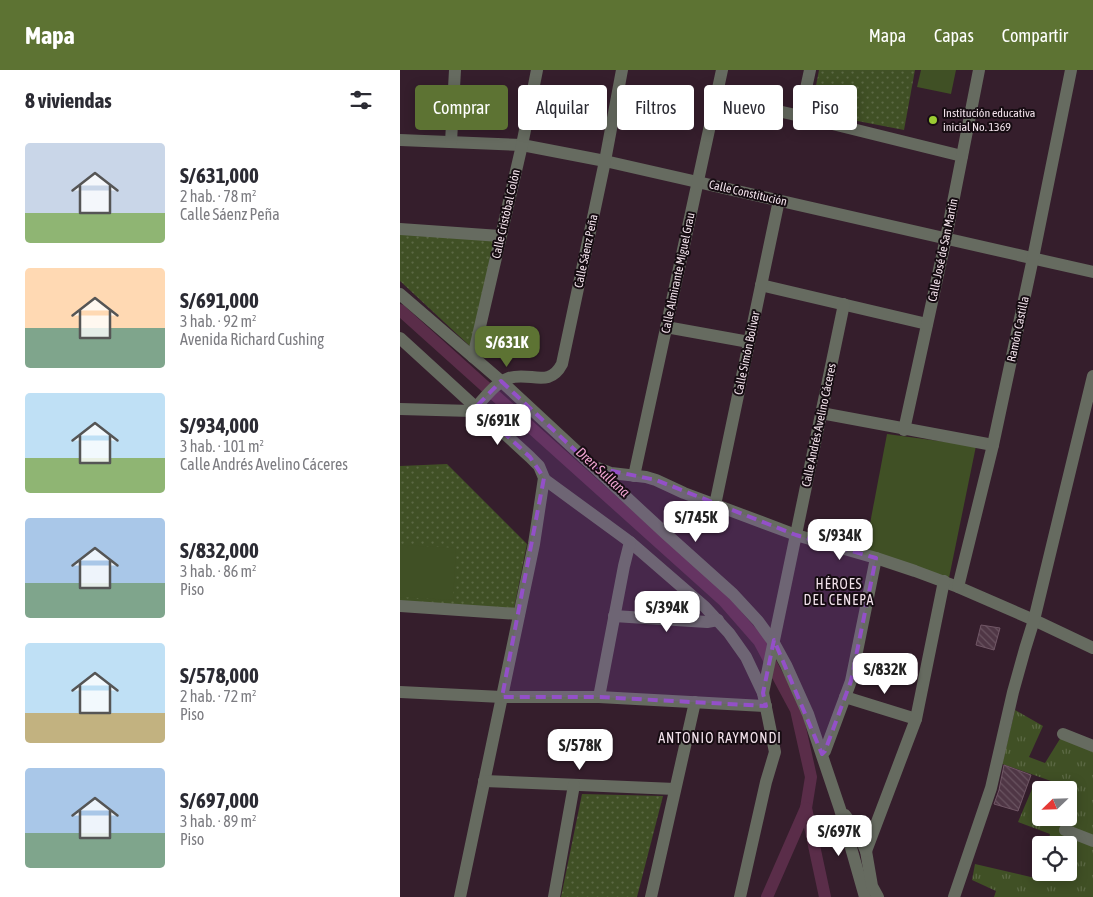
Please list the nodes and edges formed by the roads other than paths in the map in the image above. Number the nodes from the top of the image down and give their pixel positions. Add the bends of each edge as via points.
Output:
1 (455, 70) edge
2 (537, 70) edge
3 (622, 70) edge
4 (722, 70) edge
5 (810, 70) edge
6 (979, 70) edge
7 (1071, 70) edge
8 (719, 85) edge
9 (807, 85) edge
10 (709, 130) edge
11 (857, 130) edge
12 (400, 140) edge
13 (450, 142) junction
14 (522, 145) junction
15 (962, 156) junction
16 (605, 161) junction
17 (698, 182) junction
18 (779, 200) junction
19 (400, 230) edge
20 (500, 236) junction
21 (946, 238) junction
22 (1033, 258) junction
23 (1093, 272) edge
24 (761, 285) junction
25 (400, 294) edge
26 (844, 304) junction
27 (927, 324) junction
28 (666, 327) junction
29 (400, 338) edge
30 (750, 342) junction
31 (474, 357) junction
32 (1093, 376) edge
33 (500, 383) junction
34 (478, 405) junction
35 (400, 409) edge
36 (821, 414) junction
37 (904, 430) junction
38 (993, 445) junction
39 (593, 467) junction
40 (634, 476) junction
41 (544, 479) junction
42 (716, 505) junction
43 (796, 535) junction
44 (630, 542) junction
45 (876, 558) junction
46 (944, 582) junction
47 (958, 587) junction
48 (400, 606) edge
49 (519, 614) junction
50 (614, 616) junction
51 (718, 620) junction
52 (1034, 620) junction
53 (773, 647) junction
54 (1093, 648) edge
55 (764, 687) junction
56 (400, 692) edge
57 (502, 697) junction
58 (599, 697) junction
59 (846, 697) junction
60 (695, 702) junction
61 (766, 706) junction
62 (916, 720) junction
63 (1064, 734) dead end
64 (1093, 746) edge
65 (822, 754) junction
66 (484, 781) junction
67 (574, 785) junction
68 (675, 789) junction
69 (840, 809) junction
70 (1065, 830) dead end
71 (1093, 842) edge
72 (866, 851) junction
73 (460, 897) edge
74 (554, 897) edge
75 (650, 897) edge
76 (740, 897) edge
77 (865, 897) edge
78 (878, 897) edge
79 (954, 897) edge

1 - 13 street
2 - 14 street, Calle Cristóbal Colón
3 - 16 street, Calle Sáenz Peña
4 - 8 street, Calle Almirante Miguel Grau
5 - 9 street
6 - 15 street, Calle José de San Martín
7 - 22 street, Ramón Castilla
10 - 17 street, Calle Almirante Miguel Grau
11 - 15 street
12 - 13 street, Calle Constitución
13 - 14 street, Calle Constitución
14 - 16 street, Calle Constitución
14 - 20 street, Calle Cristóbal Colón
15 - 21 street, Calle José de San Martín
16 - 17 street, Calle Constitución
16 - 33 street, Calle Sáenz Peña via 562,364 557,373 549,377 518,376
17 - 18 street, Calle Constitución
17 - 28 street, Calle Almirante Miguel Grau
18 - 21 street, Calle Constitución
18 - 24 street, Calle Simón Bolívar
19 - 20 street
20 - 31 street, Calle Cristóbal Colón
21 - 22 street, Calle Constitución
21 - 27 street, Calle José de San Martín
22 - 23 street, Calle Constitución
22 - 38 street, Ramón Castilla
24 - 26 street
24 - 30 street, Calle Simón Bolívar
25 - 31 street
26 - 27 street
26 - 36 street, Calle Andrés Avelino Cáceres
27 - 37 street, Calle José de San Martín
28 - 30 street
28 - 40 street, Calle Almirante Miguel Grau
29 - 34 street
30 - 42 street, Calle Simón Bolívar
31 - 33 street
32 - 52 street
33 - 34 street
33 - 39 street
34 - 35 street via 472,411
34 - 41 street via 539,466
36 - 37 street
36 - 43 street, Calle Andrés Avelino Cáceres
37 - 38 street
38 - 47 street, Ramón Castilla
39 - 40 street
39 - 53 street via 733,594 752,614
40 - 42 street via 646,476
41 - 44 street
41 - 49 street
42 - 43 street
43 - 45 street
43 - 53 street, Calle Andrés Avelino Cáceres
44 - 50 street
44 - 51 street
45 - 46 street
45 - 59 street
46 - 47 street
46 - 62 street
47 - 52 street
48 - 49 street
49 - 57 street
50 - 51 street
50 - 58 street
51 - 55 street
52 - 54 street
52 - 79 street via 991,788
53 - 55 street, Calle Andrés Avelino Cáceres
53 - 65 street via 786,665
55 - 61 street
56 - 57 street
57 - 58 street
57 - 66 street
58 - 60 street
59 - 62 street
59 - 65 street
60 - 61 street
60 - 68 street
61 - 76 street via 775,752
62 - 72 street
63 - 64 street
65 - 69 street
66 - 67 street
66 - 73 street
67 - 68 street
67 - 74 street
68 - 75 street
69 - 72 street
69 - 77 street
70 - 71 street
72 - 78 street via 872,886

